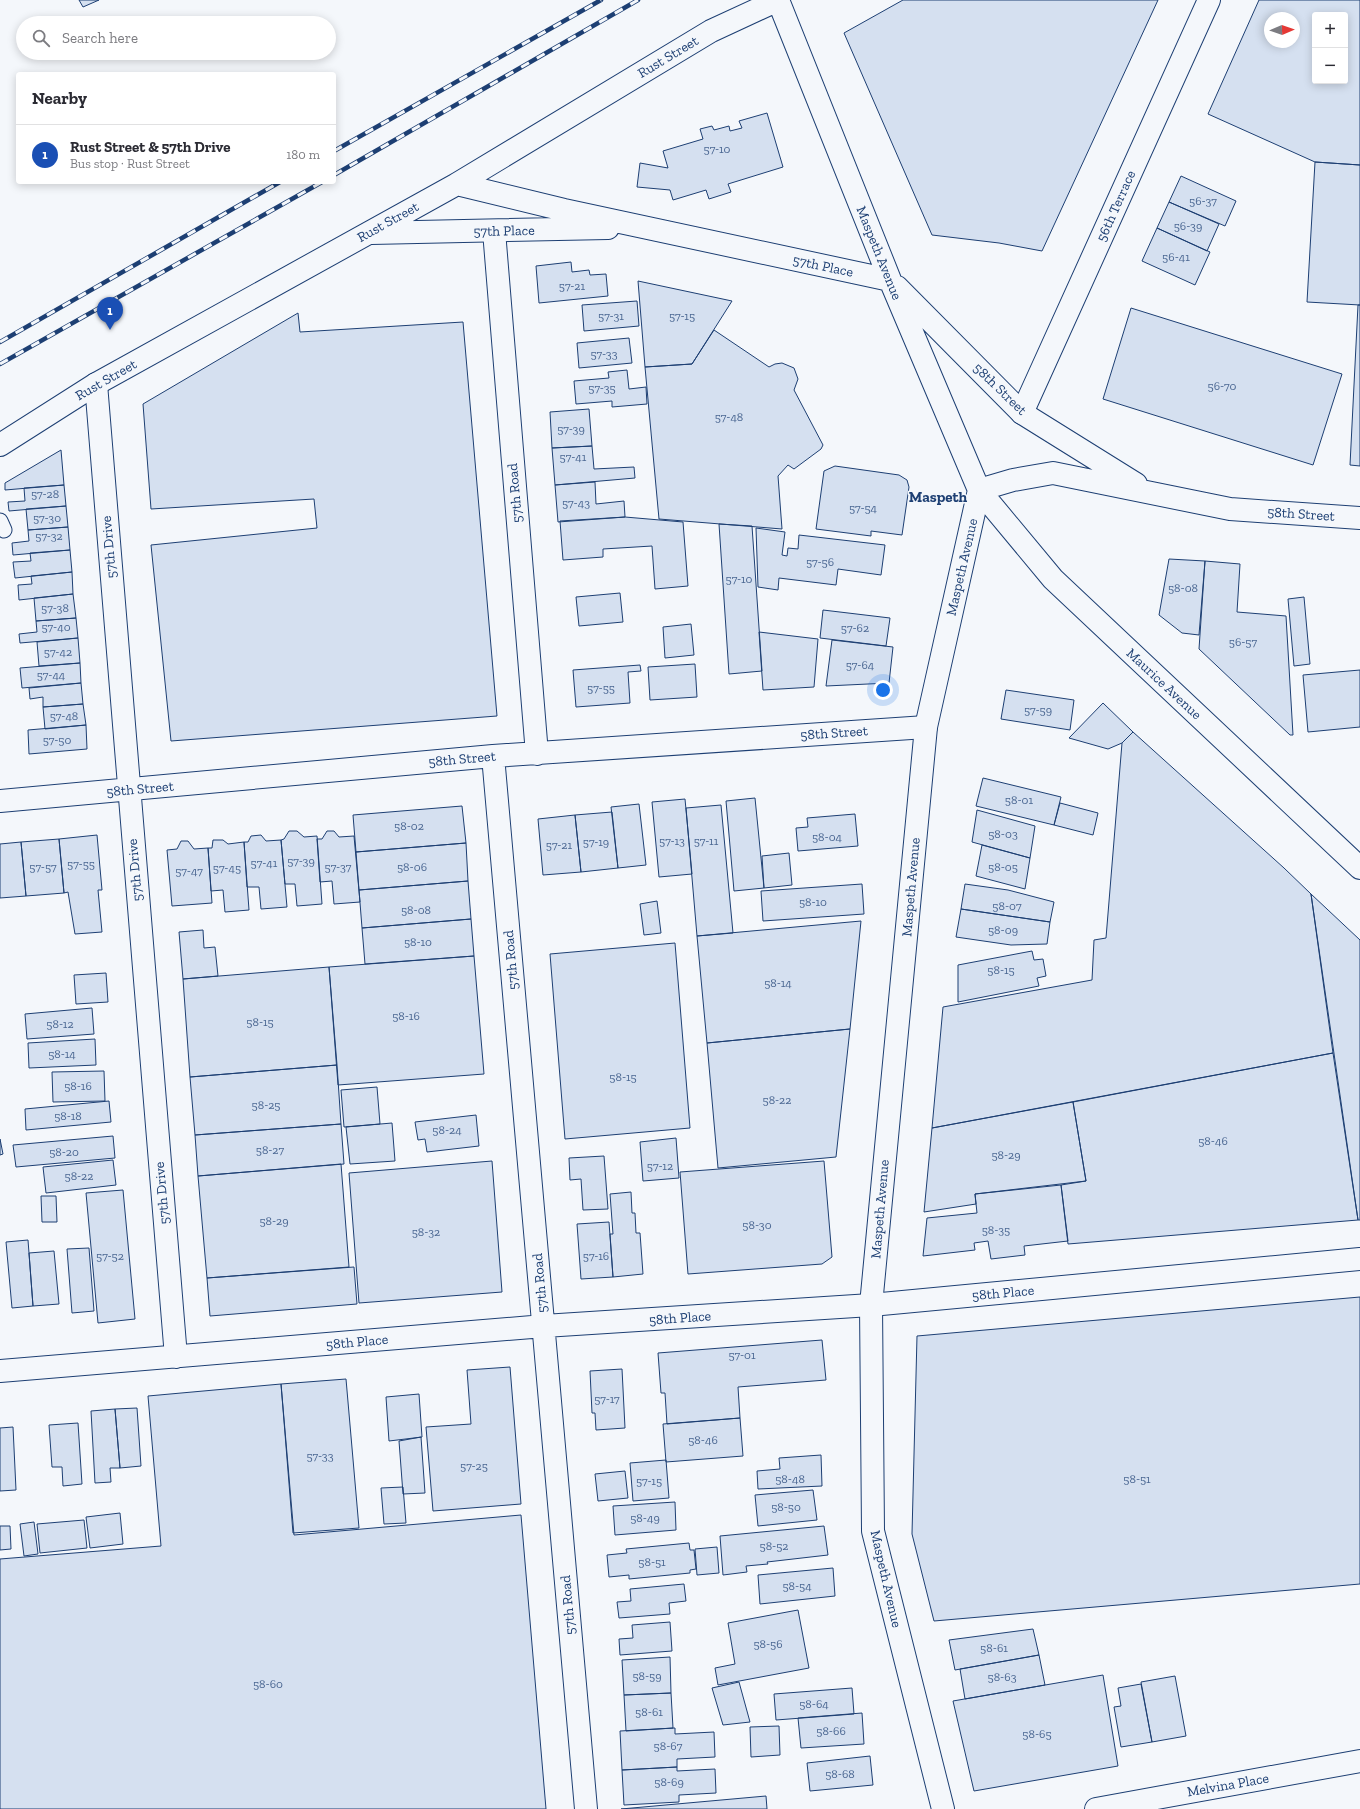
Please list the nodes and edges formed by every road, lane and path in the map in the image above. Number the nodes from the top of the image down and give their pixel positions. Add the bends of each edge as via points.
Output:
1 (778, 0) edge
2 (1209, 0) edge
3 (456, 184) junction
4 (640, 227) junction
5 (494, 231) junction
6 (369, 233) junction
7 (890, 280) junction
8 (96, 384) junction
9 (1022, 413) junction
10 (0, 445) edge
11 (979, 490) junction
12 (1147, 491) junction
13 (1360, 518) edge
14 (926, 727) junction
15 (537, 754) junction
16 (493, 756) junction
17 (129, 790) junction
18 (0, 801) edge
19 (1360, 868) edge
20 (1360, 1259) edge
21 (871, 1305) junction
22 (544, 1326) junction
23 (176, 1357) junction
24 (0, 1371) edge
25 (1360, 1761) edge
26 (586, 1809) edge
27 (943, 1809) edge
28 (1096, 1809) edge

1 - 3 street, Rust Street via 711,31
1 - 7 street, Maspeth Avenue
2 - 9 street, 56th Terrace
3 - 4 street, 57th Place
3 - 6 street, Rust Street
4 - 5 street, 57th Place
4 - 7 street, 57th Place
5 - 6 street, 57th Place
5 - 15 street, 57th Road
6 - 8 street, Rust Street
7 - 9 street, 58th Street
7 - 11 street, Maspeth Avenue
8 - 10 street, Rust Street
8 - 17 street, 57th Drive
9 - 12 street, 58th Street
11 - 12 street, 58th Street via 1013,480 1053,473
11 - 14 street, Maspeth Avenue
11 - 19 street, Maurice Avenue via 1053,579
12 - 13 street, 58th Street via 1230,508
14 - 15 street, 58th Street
14 - 21 street, Maspeth Avenue
15 - 16 street, 58th Street
16 - 17 street, 58th Street
16 - 22 street, 57th Road
17 - 18 street, 58th Street
17 - 23 street, 57th Drive
20 - 21 street, 58th Place
21 - 22 street, 58th Place
21 - 27 street, Maspeth Avenue via 873,1530
22 - 23 street, 58th Place
22 - 26 street, 57th Road
23 - 24 street, 58th Place
25 - 28 street, Melvina Place

